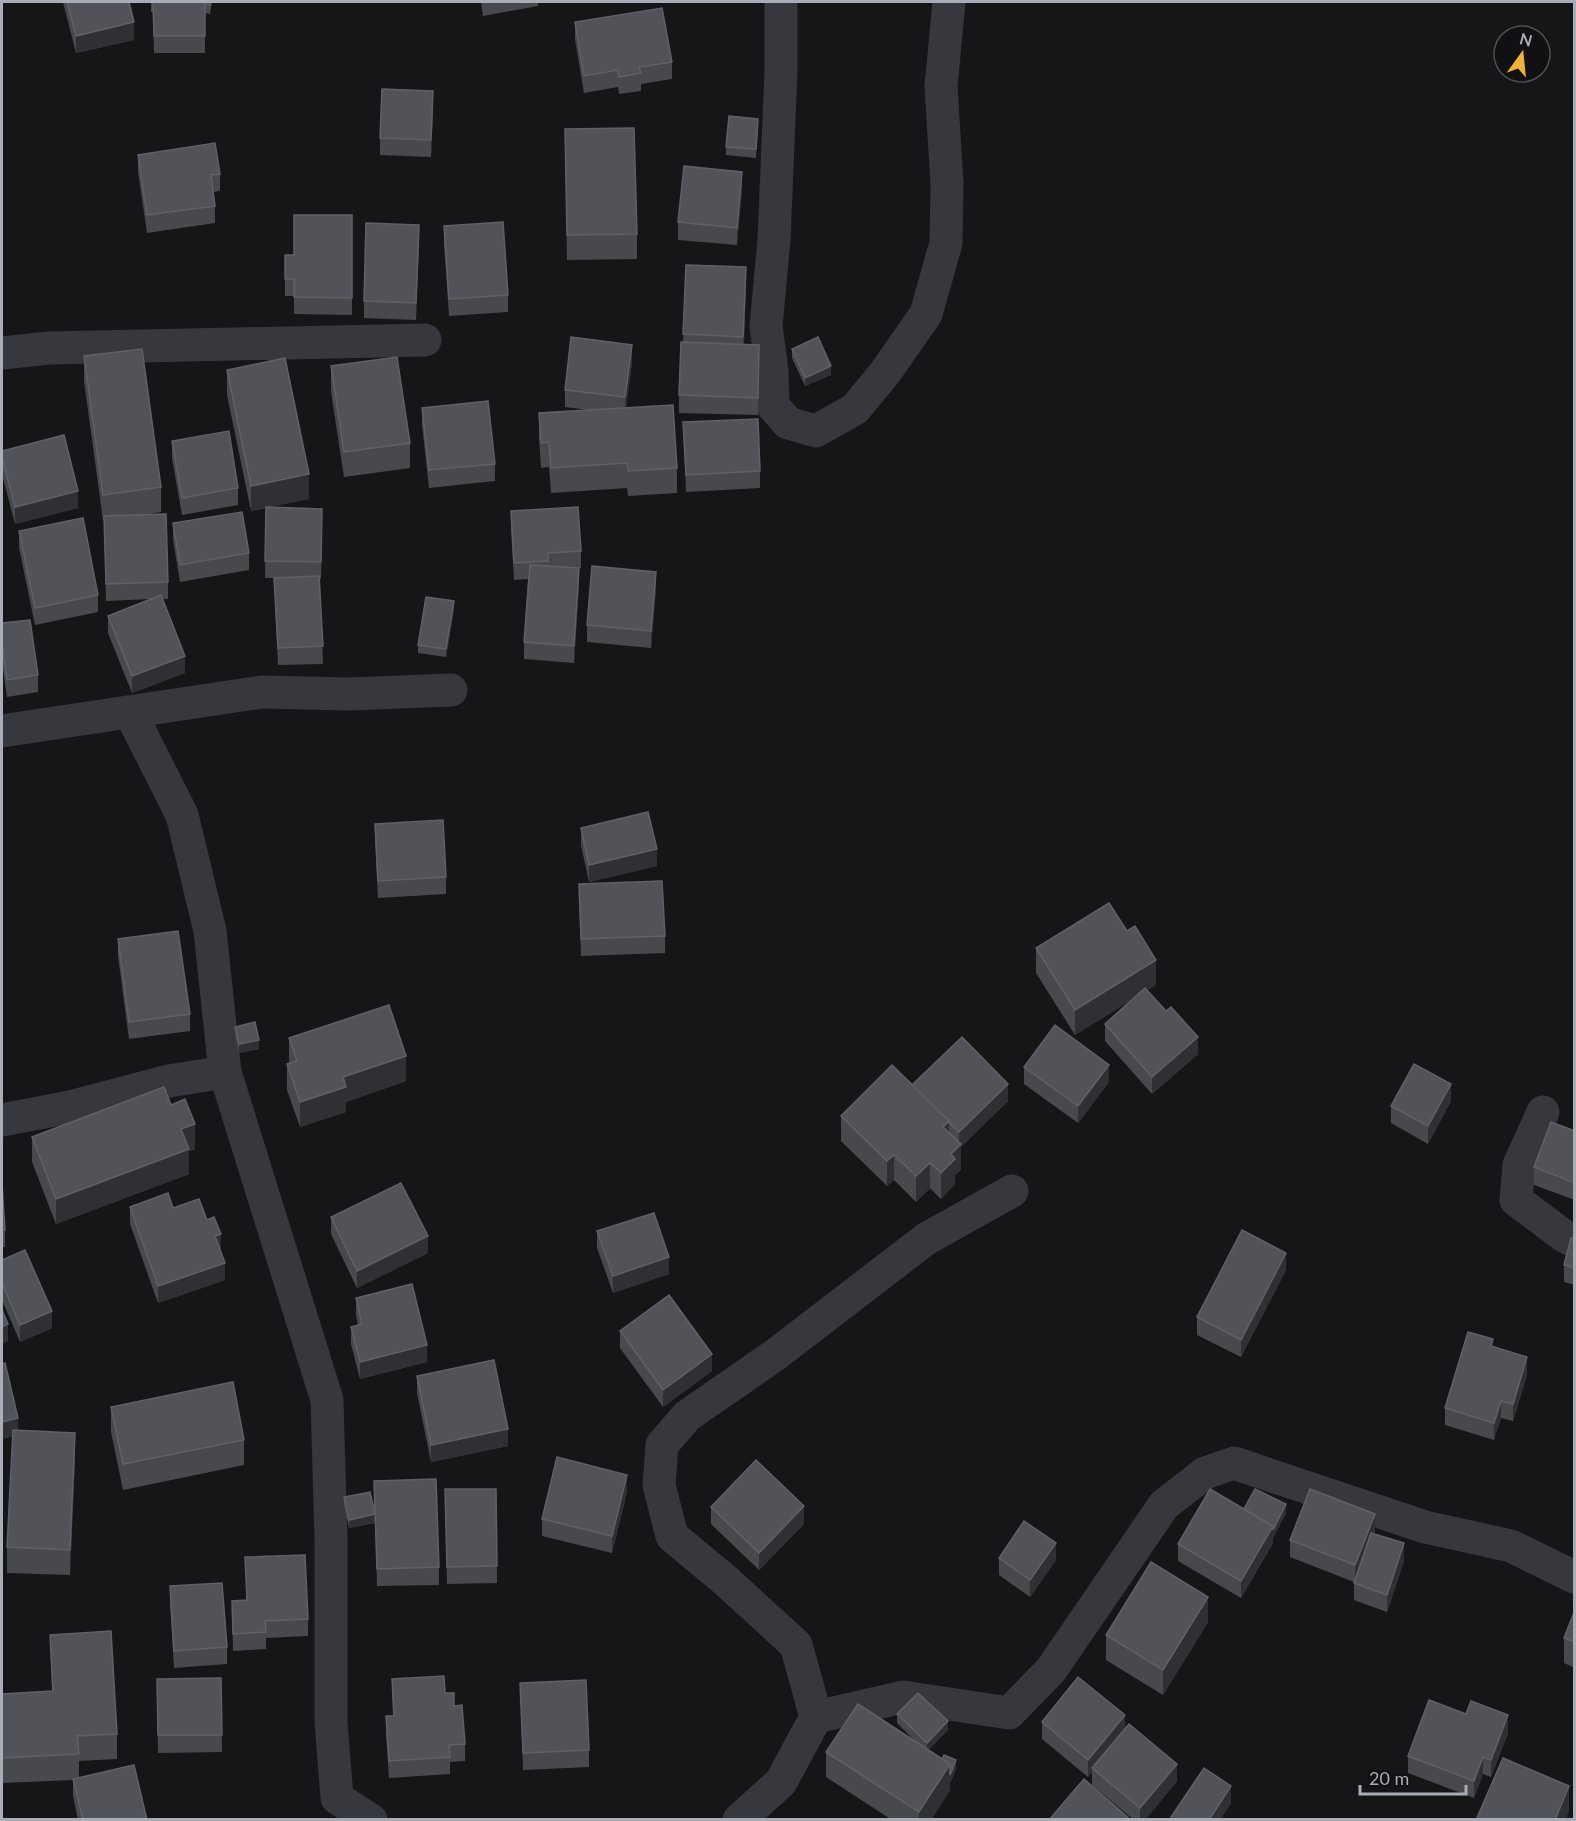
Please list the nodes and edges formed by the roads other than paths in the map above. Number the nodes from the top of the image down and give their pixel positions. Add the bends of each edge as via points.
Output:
1 (781, 2) edge
2 (948, 2) edge
3 (425, 340) dead end
4 (2, 352) edge
5 (451, 690) dead end
6 (130, 712) junction
7 (2, 731) edge
8 (225, 1072) junction
9 (1543, 1112) dead end
10 (2, 1120) edge
11 (1012, 1191) dead end
12 (1575, 1240) edge
13 (1575, 1577) edge
14 (816, 1717) junction
15 (371, 1820) edge
16 (739, 1820) edge

1 - 2 street via 774,240 766,326 773,406 788,423 816,431 855,409 926,314 945,243 947,184 941,86
3 - 4 street
5 - 6 street via 262,692
6 - 7 street
6 - 8 street via 182,814 210,931
8 - 10 street
8 - 15 street via 327,1400 331,1722 337,1798
9 - 12 street via 1519,1165 1516,1200
11 - 14 street via 926,1239 775,1355 687,1416 662,1445 659,1485 672,1536 796,1645
13 - 14 street via 1511,1546 1425,1527 1234,1463 1205,1473 1164,1505 1051,1670 1009,1713 903,1697
14 - 16 street via 781,1782

